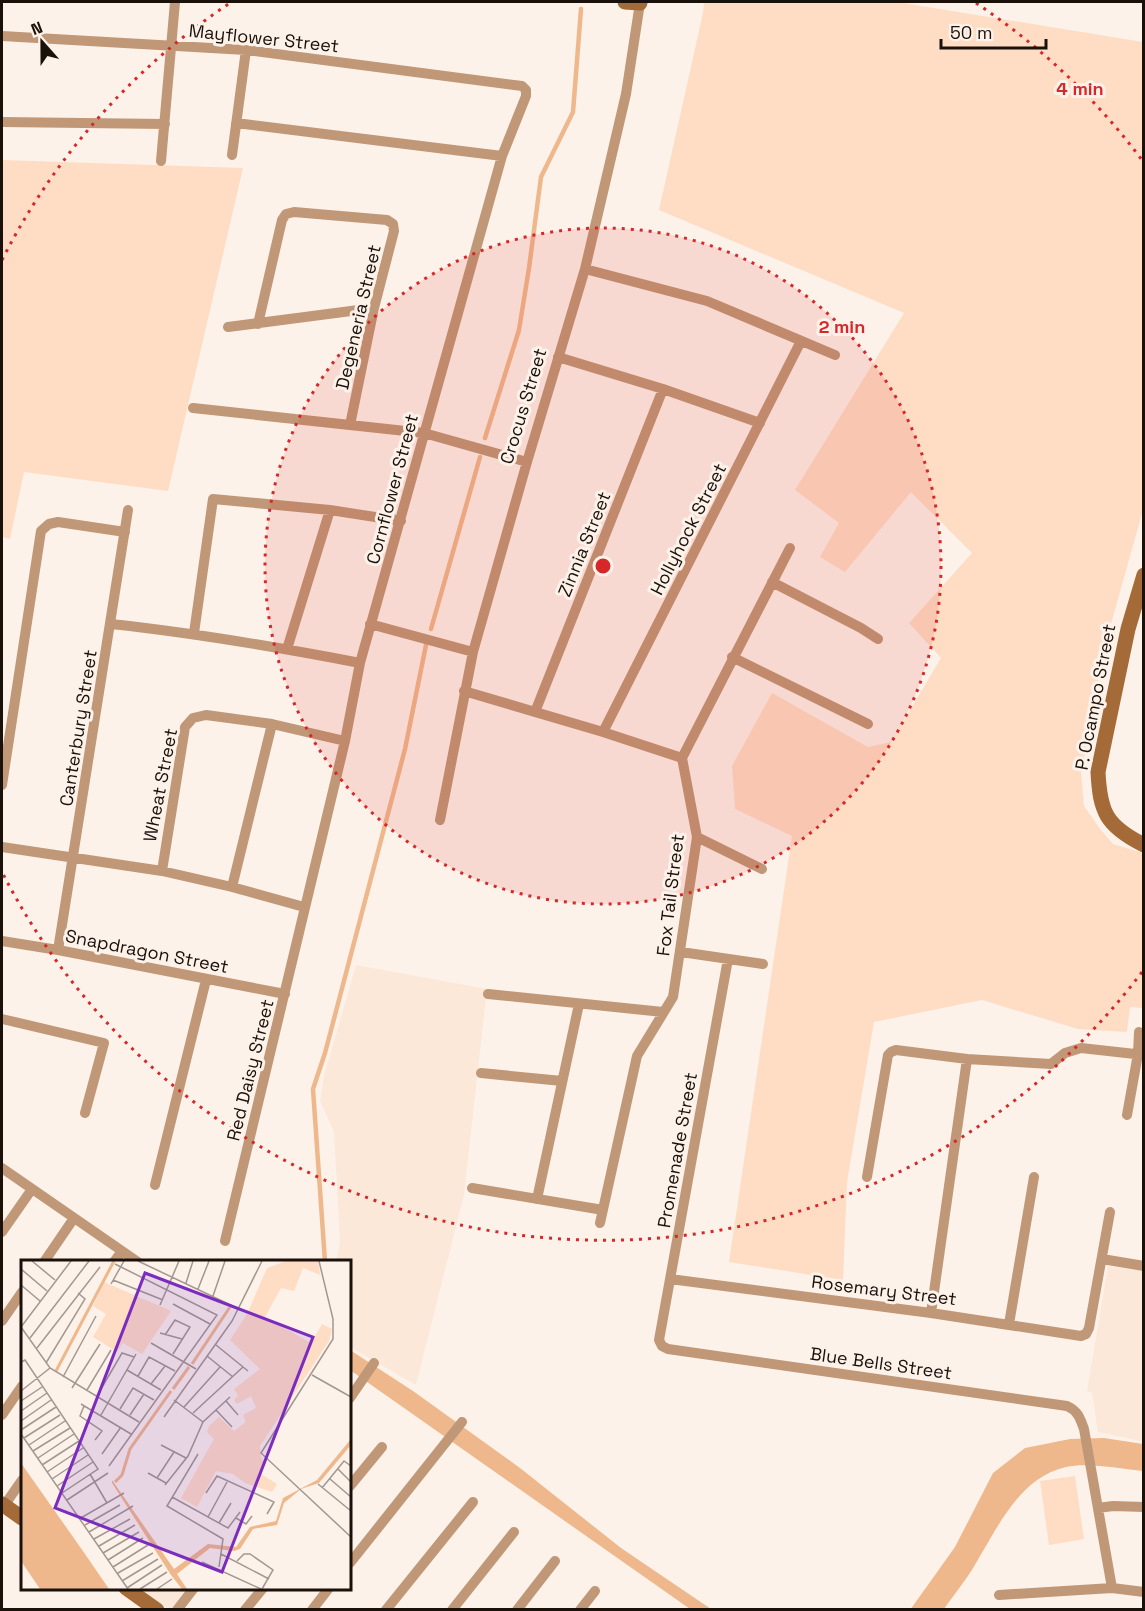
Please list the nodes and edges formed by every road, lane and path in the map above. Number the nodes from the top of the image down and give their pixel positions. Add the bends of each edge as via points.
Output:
1 (175, 2) edge
2 (635, 2) edge
3 (2, 36) edge
4 (170, 46) junction
5 (246, 50) junction
6 (522, 86) joint
7 (2, 122) edge
8 (236, 123) junction
9 (165, 124) junction
10 (232, 155) dead end
11 (502, 156) junction
12 (161, 162) dead end
13 (585, 269) junction
14 (374, 308) junction
15 (258, 324) junction
16 (228, 327) dead end
17 (801, 341) junction
18 (835, 355) dead end
19 (558, 357) junction
20 (663, 388) junction
21 (193, 408) dead end
22 (760, 423) junction
23 (350, 425) junction
24 (424, 433) junction
25 (526, 462) junction
26 (128, 510) dead end
27 (330, 510) junction
28 (401, 521) junction
29 (126, 532) junction
30 (790, 548) dead end
31 (1143, 575) edge
32 (772, 582) junction
33 (111, 624) junction
34 (370, 624) junction
35 (194, 633) junction
36 (878, 639) dead end
37 (287, 649) junction
38 (473, 651) junction
39 (732, 657) junction
40 (360, 663) junction
41 (464, 691) junction
42 (535, 712) junction
43 (272, 724) junction
44 (868, 724) dead end
45 (603, 732) junction
46 (345, 741) junction
47 (682, 758) junction
48 (2, 785) edge
49 (440, 820) dead end
50 (697, 837) junction
51 (1143, 844) edge
52 (2, 847) edge
53 (74, 857) junction
54 (762, 869) dead end
55 (162, 871) junction
56 (232, 887) junction
57 (304, 907) junction
58 (2, 941) edge
59 (58, 950) junction
60 (681, 952) junction
61 (728, 959) junction
62 (763, 964) dead end
63 (206, 980) junction
64 (285, 994) junction
65 (488, 994) dead end
66 (579, 1004) junction
67 (663, 1012) junction
68 (2, 1019) edge
69 (1139, 1032) dead end
70 (1141, 1054) edge
71 (968, 1059) junction
72 (481, 1073) dead end
73 (562, 1081) junction
74 (85, 1113) dead end
75 (1127, 1115) dead end
76 (2, 1168) edge
77 (867, 1177) dead end
78 (1034, 1177) dead end
79 (155, 1185) dead end
80 (471, 1188) dead end
81 (32, 1190) junction
82 (537, 1199) junction
83 (603, 1210) junction
84 (1110, 1212) dead end
85 (74, 1218) junction
86 (600, 1223) dead end
87 (2, 1232) edge
88 (225, 1240) dead end
89 (122, 1251) junction
90 (1101, 1259) junction
91 (45, 1260) edge
92 (115, 1260) edge
93 (135, 1260) edge
94 (1143, 1266) edge
95 (670, 1279) junction
96 (21, 1294) edge
97 (931, 1313) junction
98 (2, 1322) edge
99 (1009, 1324) junction
100 (662, 1346) joint
101 (373, 1364) dead end
102 (21, 1387) edge
103 (351, 1397) edge
104 (2, 1415) edge
105 (461, 1423) dead end
106 (382, 1447) dead end
107 (21, 1481) edge
108 (351, 1485) edge
109 (473, 1502) dead end
110 (3, 1505) edge
111 (1143, 1507) edge
112 (1098, 1508) junction
113 (21, 1517) edge
114 (514, 1532) dead end
115 (555, 1561) dead end
116 (351, 1562) edge
117 (1112, 1588) junction
118 (129, 1590) edge
119 (192, 1590) edge
120 (261, 1590) edge
121 (327, 1590) edge
122 (595, 1591) dead end
123 (1143, 1592) edge
124 (999, 1595) dead end
125 (157, 1610) edge
126 (177, 1610) edge
127 (245, 1610) edge
128 (312, 1610) edge
129 (386, 1610) edge
130 (452, 1610) edge
131 (517, 1610) edge
132 (580, 1610) edge

1 - 4 street
2 - 13 street, Crocus Street via 626,94
3 - 4 street, Mayflower Street
4 - 5 street, Mayflower Street
4 - 9 street
5 - 6 street, Mayflower Street
5 - 8 street
6 - 11 street, Cornflower Street via 526,96
7 - 9 street
8 - 10 street
8 - 11 street
9 - 12 street
11 - 24 street, Cornflower Street
13 - 17 street via 707,301
13 - 19 street, Crocus Street
14 - 15 street
14 - 15 street, Degeneria Street via 393,224 387,220 294,212 282,220
14 - 23 street, Degeneria Street
15 - 16 street
17 - 18 street
17 - 22 street, Hollyhock Street
19 - 20 street
19 - 25 street, Crocus Street
20 - 22 street
20 - 42 street, Zinnia Street
21 - 23 street
22 - 45 street, Hollyhock Street
23 - 24 street
24 - 25 street
24 - 28 street, Cornflower Street
25 - 38 street, Crocus Street
26 - 29 street, Canterbury Street
27 - 28 street
27 - 35 street via 213,499
27 - 37 street
28 - 34 street, Cornflower Street
29 - 33 street, Canterbury Street
29 - 48 street via 58,522 41,531
30 - 32 street
31 - 51 street, P. Ocampo Street via 1098,772 1104,812 1114,827
32 - 36 street
32 - 39 street
33 - 35 street
33 - 53 street, Canterbury Street
34 - 38 street
34 - 40 street, Cornflower Street
35 - 37 street
37 - 40 street
38 - 41 street, Crocus Street
39 - 44 street
39 - 47 street
40 - 46 street, Cornflower Street
41 - 42 street
41 - 49 street, Crocus Street
42 - 45 street
43 - 46 street, Wheat Street
43 - 55 street, Wheat Street via 206,715 193,718 185,727
43 - 56 street
45 - 47 street
46 - 57 street, Cornflower Street
47 - 50 street, Fox Tail Street
50 - 54 street
50 - 60 street, Fox Tail Street
52 - 53 street
53 - 55 street
53 - 59 street, Canterbury Street
55 - 56 street
56 - 57 street
57 - 64 street, Red Daisy Street
58 - 59 street, Snapdragon Street
59 - 63 street, Snapdragon Street
60 - 61 street
60 - 67 street, Fox Tail Street via 673,997
61 - 62 street
61 - 95 street, Promenade Street
63 - 64 street, Snapdragon Street
63 - 79 street
64 - 88 street, Red Daisy Street
65 - 66 street
66 - 67 street
66 - 73 street
67 - 83 street, Fox Tail Street via 637,1056
68 - 74 street via 104,1043
69 - 70 street
70 - 71 street via 1081,1048 1065,1053 1051,1064
70 - 75 street
71 - 77 street via 896,1050 888,1055
71 - 97 street
72 - 73 street
73 - 82 street
76 - 81 street
78 - 99 street
80 - 82 street
81 - 85 street
81 - 87 street
82 - 83 street
83 - 86 street, Fox Tail Street
84 - 90 street
85 - 89 street
85 - 91 street
89 - 92 street
89 - 93 street
90 - 94 street
90 - 99 street, Rosemary Street via 1086,1334
95 - 97 street, Rosemary Street
95 - 100 street, Promenade Street via 659,1340
96 - 98 street
97 - 99 street, Rosemary Street
100 - 112 street, Blue Bells Street via 1067,1406 1080,1416 1084,1429
101 - 103 street
102 - 104 street
105 - 116 street
106 - 108 street
107 - 110 street
109 - 129 street
110 - 113 street
111 - 112 street
112 - 117 street
114 - 130 street
115 - 131 street
117 - 123 street
117 - 124 street
118 - 125 street
119 - 126 street
120 - 127 street
121 - 128 street
122 - 132 street

